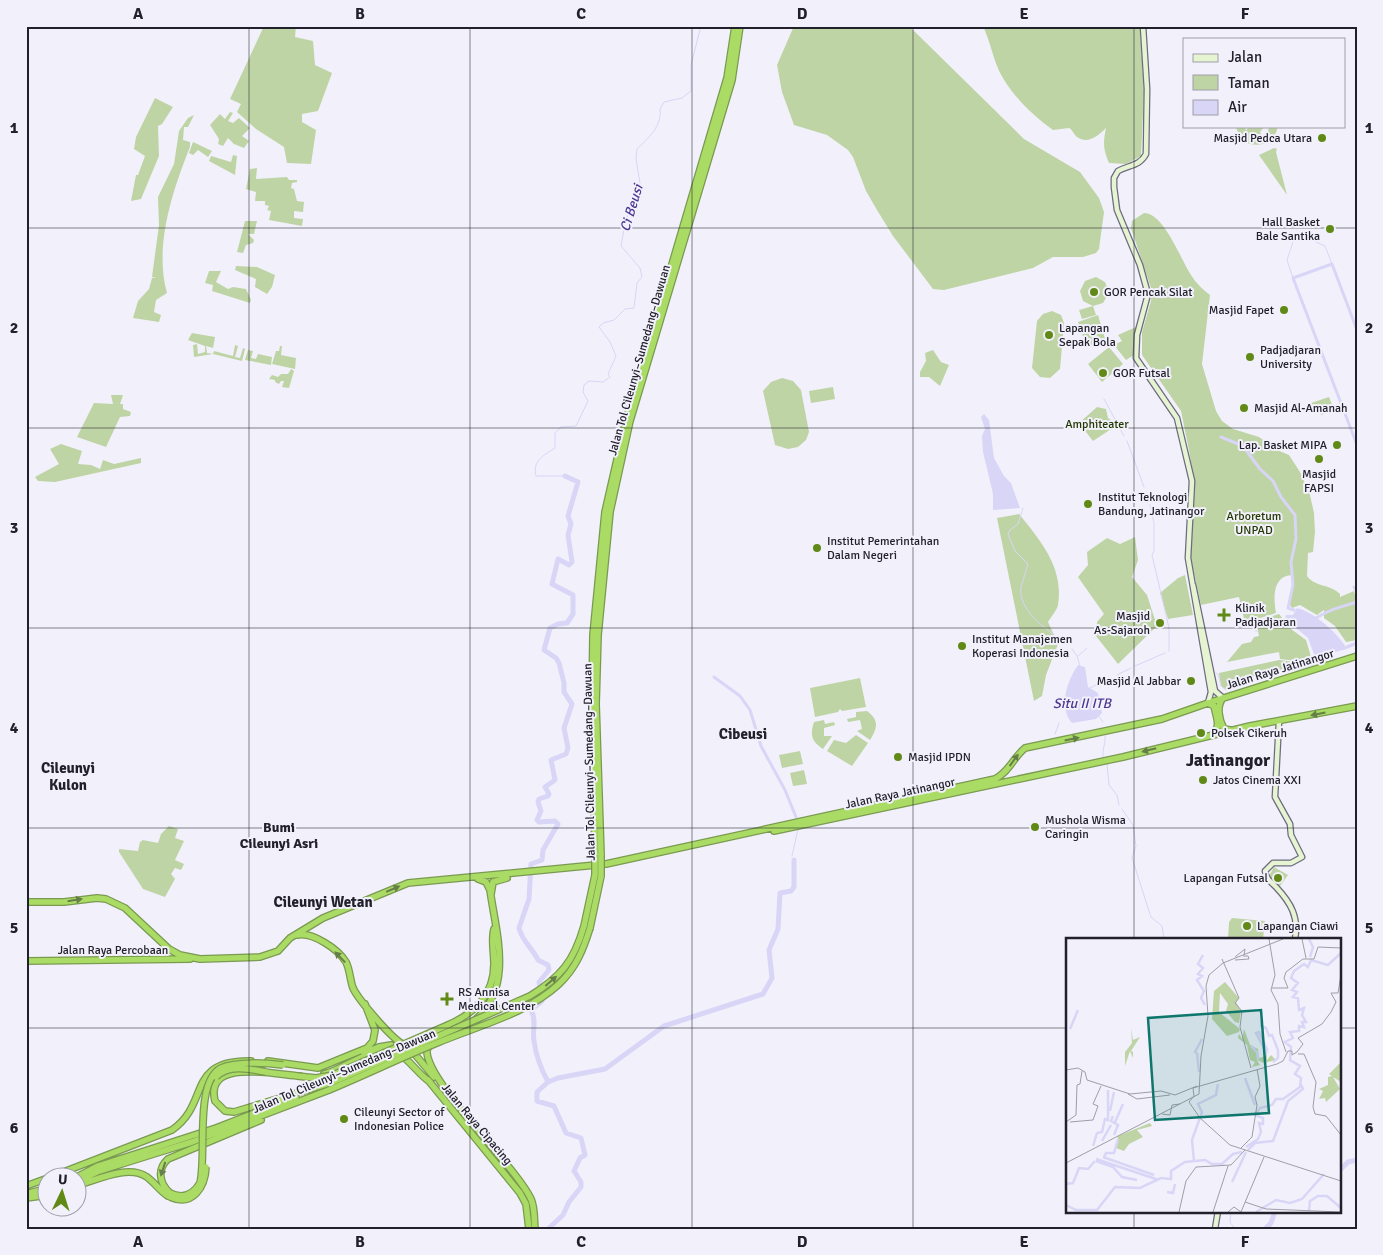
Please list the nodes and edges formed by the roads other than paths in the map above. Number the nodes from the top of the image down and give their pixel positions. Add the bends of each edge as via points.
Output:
1 (736, 26) edge
2 (740, 26) edge
3 (1143, 26) edge
4 (1192, 582) junction
5 (1357, 656) edge
6 (1223, 698) junction
7 (1208, 703) junction
8 (1357, 706) edge
9 (1279, 721) junction
10 (1272, 723) junction
11 (1277, 729) junction
12 (1230, 730) junction
13 (1214, 734) junction
14 (1005, 773) junction
15 (1007, 781) junction
16 (860, 810) junction
17 (598, 855) junction
18 (530, 874) junction
19 (466, 879) junction
20 (490, 894) junction
21 (26, 902) edge
22 (316, 922) junction
23 (495, 924) junction
24 (587, 927) junction
25 (290, 938) junction
26 (318, 938) junction
27 (1295, 938) edge
28 (175, 952) junction
29 (200, 959) junction
30 (173, 960) junction
31 (26, 961) edge
32 (365, 1004) junction
33 (383, 1026) junction
34 (376, 1030) junction
35 (436, 1040) junction
36 (393, 1042) junction
37 (364, 1051) junction
38 (412, 1052) dead end
39 (296, 1065) junction
40 (266, 1072) junction
41 (297, 1076) junction
42 (333, 1082) junction
43 (430, 1082) junction
44 (463, 1112) junction
45 (249, 1121) junction
46 (74, 1168) edge
47 (88, 1171) edge
48 (88, 1177) edge
49 (38, 1182) edge
50 (88, 1183) edge
51 (26, 1186) edge
52 (169, 1194) junction
53 (1218, 1212) edge
54 (529, 1229) edge
55 (535, 1229) edge
56 (1215, 1229) edge

1 - 17 highway, Jalan Tol Cileunyi–Sumedang–Dawuan via 727,78 626,420 605,512 593,635 592,704
2 - 17 highway, Jalan Tol Cileunyi–Sumedang–Dawuan via 732,80 630,421 610,512 597,655
3 - 4 main road via 1147,89 1146,154 1135,165 1118,171 1114,187 1117,210 1140,264 1148,294 1137,336 1136,358 1177,418 1192,481 1187,549
4 - 6 main road via 1215,691
4 - 7 main road via 1211,692
5 - 6 highway, Jalan Raya Jatinangor
6 - 7 highway, Jalan Raya Jatinangor
6 - 12 highway via 1218,707 1220,718 1224,729
7 - 13 highway via 1214,706 1217,720
14 -> 7 highway, Jalan Raya Jatinangor via 1024,748 1162,720
8 -> 9 highway, Jalan Raya Jatinangor
9 - 10 highway, Jalan Raya Jatinangor
9 - 11 main road
10 - 11 main road
10 - 12 highway, Jalan Raya Jatinangor
11 - 27 main road via 1275,798 1290,824 1291,835 1302,857 1295,862 1272,864 1265,871 1295,913
12 - 13 highway, Jalan Raya Jatinangor
13 -> 15 highway, Jalan Raya Jatinangor
14 - 15 highway
14 - 16 highway, Jalan Raya Jatinangor via 995,779
15 - 16 highway, Jalan Raya Jatinangor
16 - 18 highway, Jalan Raya Jatinangor via 597,869
17 - 24 highway, Jalan Tol Cileunyi–Sumedang–Dawuan, bridge via 598,876
18 - 19 highway, Jalan Raya Jatinangor
18 - 20 highway, Jalan Raya Jatinangor via 494,881
19 - 20 highway via 485,881
22 -> 19 highway, Jalan Raya Jatinangor via 408,883
20 - 23 highway
21 -> 28 highway via 97,898 114,902 133,914
22 - 25 highway, Jalan Raya Percobaan
22 - 26 highway via 314,930
23 - 35 highway via 500,971 492,999 470,1024
23 - 41 highway, bridge via 492,940 494,974 489,990 473,1011 333,1075 316,1078
42 -> 24 highway, Jalan Tol Cileunyi–Sumedang–Dawuan, bridge via 502,1010 545,987 574,955
24 - 45 highway, Jalan Tol Cileunyi–Sumedang–Dawuan, bridge via 578,961 548,993 504,1016
25 - 26 highway via 304,934
25 - 29 highway, Jalan Raya Percobaan via 278,951 266,956
32 -> 26 highway via 353,988 346,961
28 - 29 highway
28 - 30 highway
29 - 30 highway, Jalan Raya Percobaan
30 - 31 highway, Jalan Raya Percobaan
32 - 33 highway, Jalan Raya Cipacing
32 - 34 highway
33 - 34 highway
33 - 36 highway, Jalan Raya Cipacing
34 - 37 highway via 373,1041
35 - 36 highway via 414,1046
35 - 44 highway, Jalan Raya Cipacing via 428,1050 428,1062
36 - 37 highway
36 - 43 highway, Jalan Raya Cipacing
37 - 39 highway via 318,1068
38 - 44 highway
39 - 46 highway, bridge via 242,1060 216,1066 203,1082 187,1115 172,1130
39 - 52 highway, bridge via 231,1065 213,1075 206,1092 200,1183 189,1194
40 - 41 highway
40 - 42 highway, bridge via 225,1075 214,1090 218,1105 225,1111 240,1111
40 - 52 highway, bridge via 235,1068 215,1078 209,1096 205,1182 200,1192 190,1198 180,1200
41 - 43 highway, bridge via 332,1072 385,1050 396,1053
42 - 45 highway, Jalan Tol Cileunyi–Sumedang–Dawuan
43 - 54 highway, Jalan Raya Cipacing via 520,1193 526,1204
44 - 55 highway, Jalan Raya Cipacing via 525,1188 534,1207
45 - 47 highway, Jalan Tol Cileunyi–Sumedang–Dawuan
45 - 48 highway, Jalan Tol Cileunyi–Sumedang–Dawuan
45 -> 52 highway via 168,1159 160,1176
49 - 51 highway
50 - 52 highway via 135,1172
53 - 56 main road

